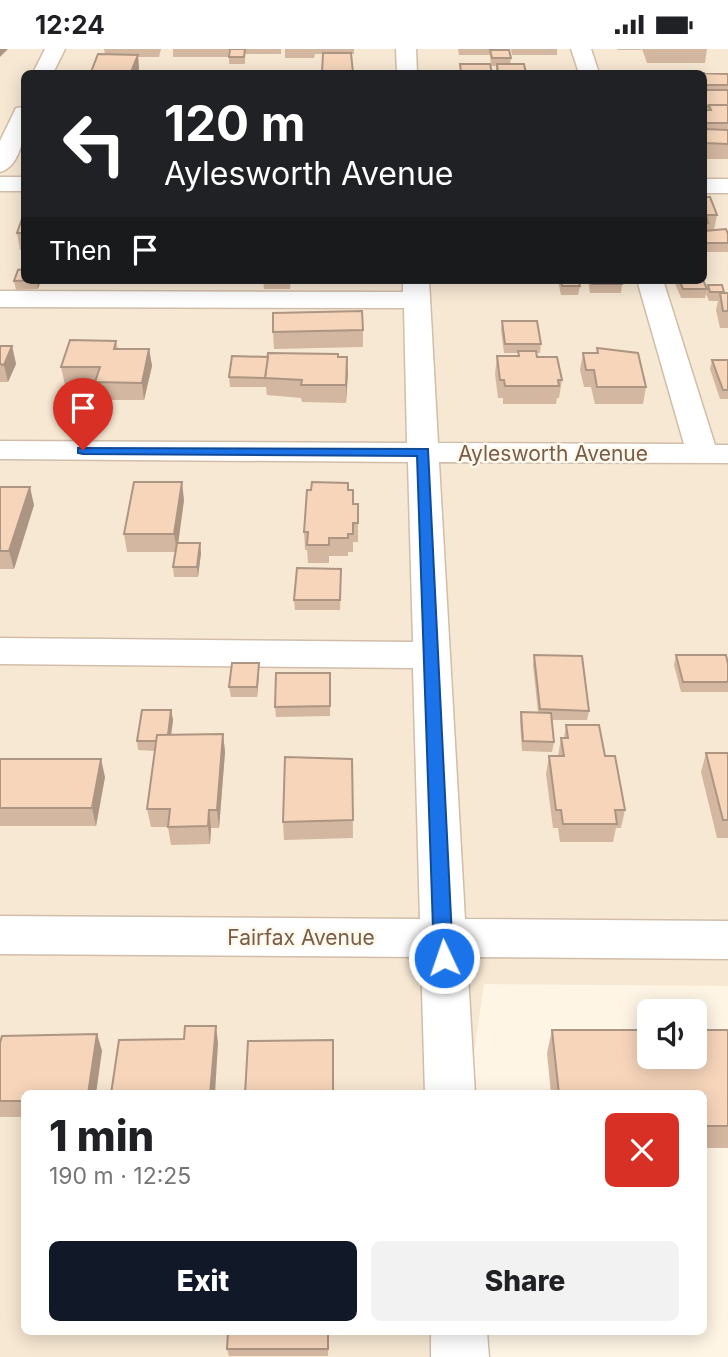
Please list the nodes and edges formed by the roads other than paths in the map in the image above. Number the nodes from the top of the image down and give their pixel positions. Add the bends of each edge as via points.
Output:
1 (55, 49) edge
2 (406, 49) edge
3 (581, 49) edge
4 (44, 70) edge
5 (407, 70) edge
6 (588, 70) edge
7 (21, 103) edge
8 (0, 165) edge
9 (0, 184) edge
10 (21, 184) edge
11 (707, 186) edge
12 (728, 186) edge
13 (651, 284) edge
14 (416, 290) edge
15 (0, 299) edge
16 (0, 450) edge
17 (423, 452) junction
18 (715, 454) edge
19 (0, 651) edge
20 (431, 655) junction
21 (0, 935) edge
22 (443, 939) junction
23 (728, 940) edge
24 (450, 1090) edge
25 (459, 1335) edge
26 (460, 1357) edge

1 - 4 street
2 - 5 street
3 - 6 street
7 - 8 street
9 - 10 street
11 - 12 street
13 - 18 street
14 - 15 street
14 - 17 street
16 - 17 street, Aylesworth Avenue
17 - 18 street, Aylesworth Avenue
17 - 20 street
19 - 20 street
20 - 22 street
21 - 22 street, Fairfax Avenue
22 - 23 street, Fairfax Avenue
22 - 24 street
25 - 26 street

